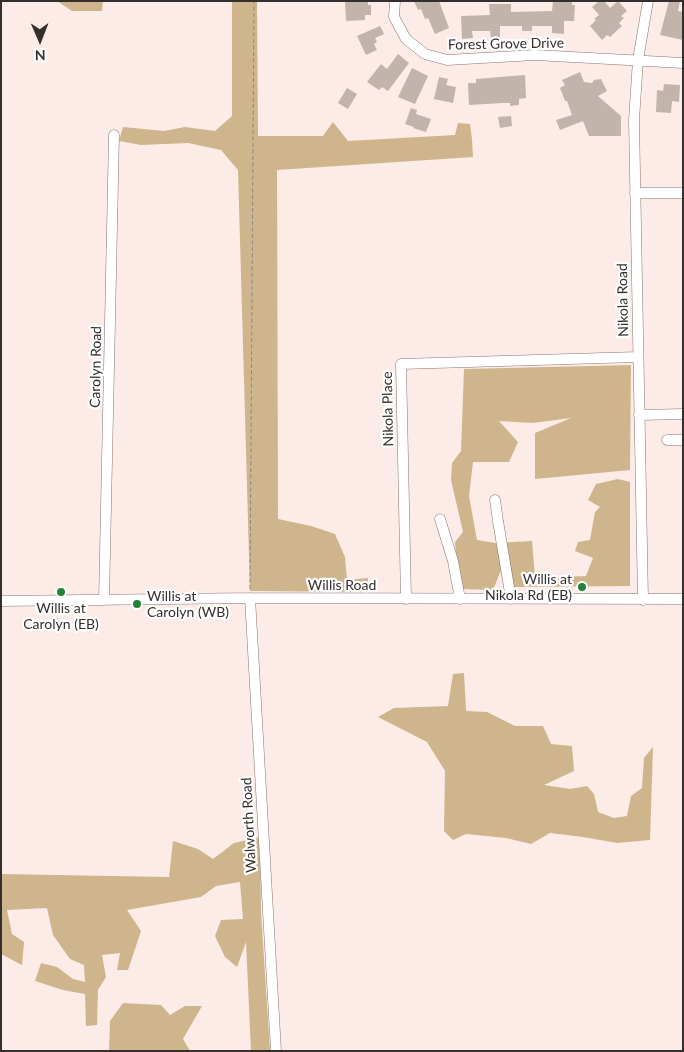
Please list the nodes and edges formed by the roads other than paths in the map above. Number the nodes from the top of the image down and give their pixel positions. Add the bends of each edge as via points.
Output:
1 (395, 1) edge
2 (648, 1) edge
3 (638, 60) junction
4 (683, 63) edge
5 (114, 135) dead end
6 (683, 193) edge
7 (635, 194) junction
8 (638, 357) junction
9 (683, 414) edge
10 (639, 415) junction
11 (667, 440) dead end
12 (683, 440) edge
13 (496, 500) dead end
14 (440, 519) dead end
15 (250, 598) junction
16 (406, 599) junction
17 (460, 599) junction
18 (511, 599) junction
19 (683, 599) edge
20 (104, 600) junction
21 (643, 600) junction
22 (1, 602) edge
23 (276, 1051) edge

1 - 3 street, Forest Grove Drive via 394,17 406,39 425,54 446,60 535,55
2 - 3 street, Nikola Road
3 - 4 street, Forest Grove Drive
3 - 7 street, Nikola Road via 634,120
5 - 20 street, Carolyn Road
6 - 7 street
7 - 8 street, Nikola Road
8 - 10 street, Nikola Road
8 - 16 street, Nikola Place via 400,364
9 - 10 street
10 - 21 street, Nikola Road
11 - 12 street
13 - 18 street
14 - 17 street
15 - 16 street, Willis Road
15 - 20 street, Willis Road
15 - 23 street, Walworth Road
16 - 17 street, Willis Road
17 - 18 street, Willis Road
18 - 21 street, Willis Road
19 - 21 street, Willis Road
20 - 22 street, Willis Road

